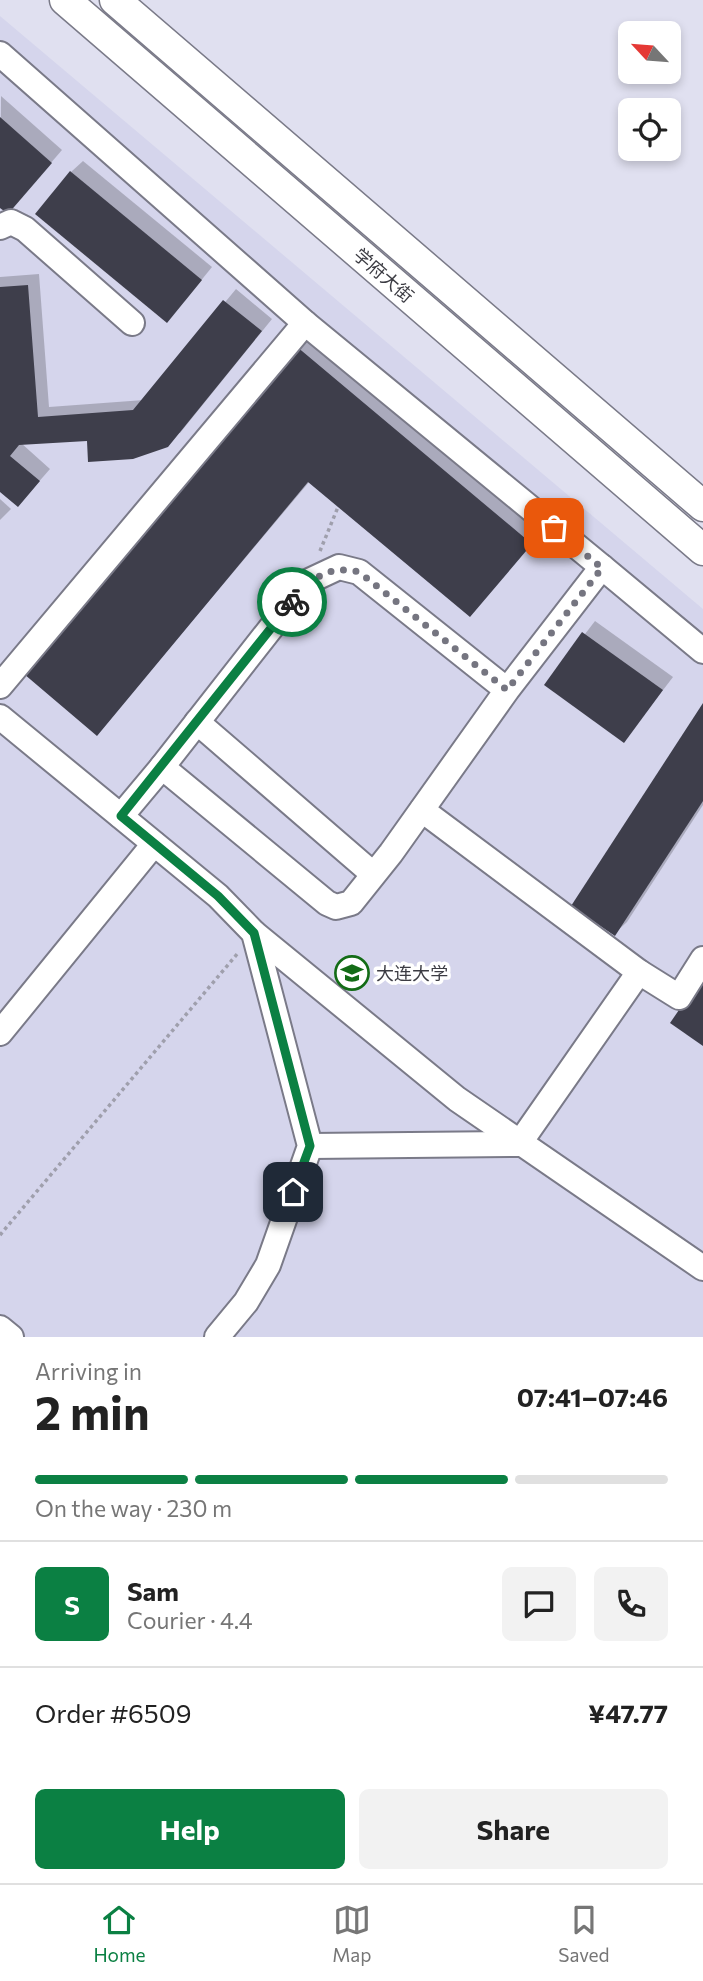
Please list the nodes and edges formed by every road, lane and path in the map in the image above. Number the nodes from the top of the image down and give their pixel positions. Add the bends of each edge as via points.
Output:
1 (65, 0) edge
2 (115, 0) edge
3 (0, 54) edge
4 (0, 227) edge
5 (132, 323) dead end
6 (305, 323) junction
7 (703, 506) edge
8 (338, 507) dead end
9 (703, 550) edge
10 (602, 568) junction
11 (307, 582) junction
12 (703, 651) edge
13 (0, 686) edge
14 (507, 690) junction
15 (0, 717) edge
16 (197, 722) junction
17 (162, 767) junction
18 (422, 810) junction
19 (121, 816) junction
20 (154, 844) junction
21 (373, 874) junction
22 (254, 933) junction
23 (703, 959) edge
24 (639, 972) junction
25 (0, 1034) edge
26 (519, 1144) junction
27 (310, 1146) junction
28 (0, 1236) edge
29 (703, 1268) edge
30 (0, 1328) edge
31 (11, 1337) edge
32 (217, 1337) edge

1 - 9 main road, 学府大街
2 - 7 main road, 学府大街
3 - 6 lane
4 - 5 lane via 11,222 25,229
6 - 10 lane
6 - 13 lane
8 - 11 path
10 - 12 lane
10 - 14 lane
11 - 14 lane via 339,567 359,572
11 - 16 lane
14 - 18 lane
15 - 19 lane
16 - 17 lane
16 - 21 lane
17 - 19 lane
17 - 21 lane via 327,903 351,903
18 - 21 lane
18 - 24 lane
19 - 20 lane
20 - 22 lane via 218,896
20 - 25 lane
22 - 26 lane
22 - 27 lane
22 - 28 path
23 - 24 lane via 679,997
24 - 26 lane
26 - 27 lane
26 - 29 lane
27 - 32 lane via 268,1265
30 - 31 lane

